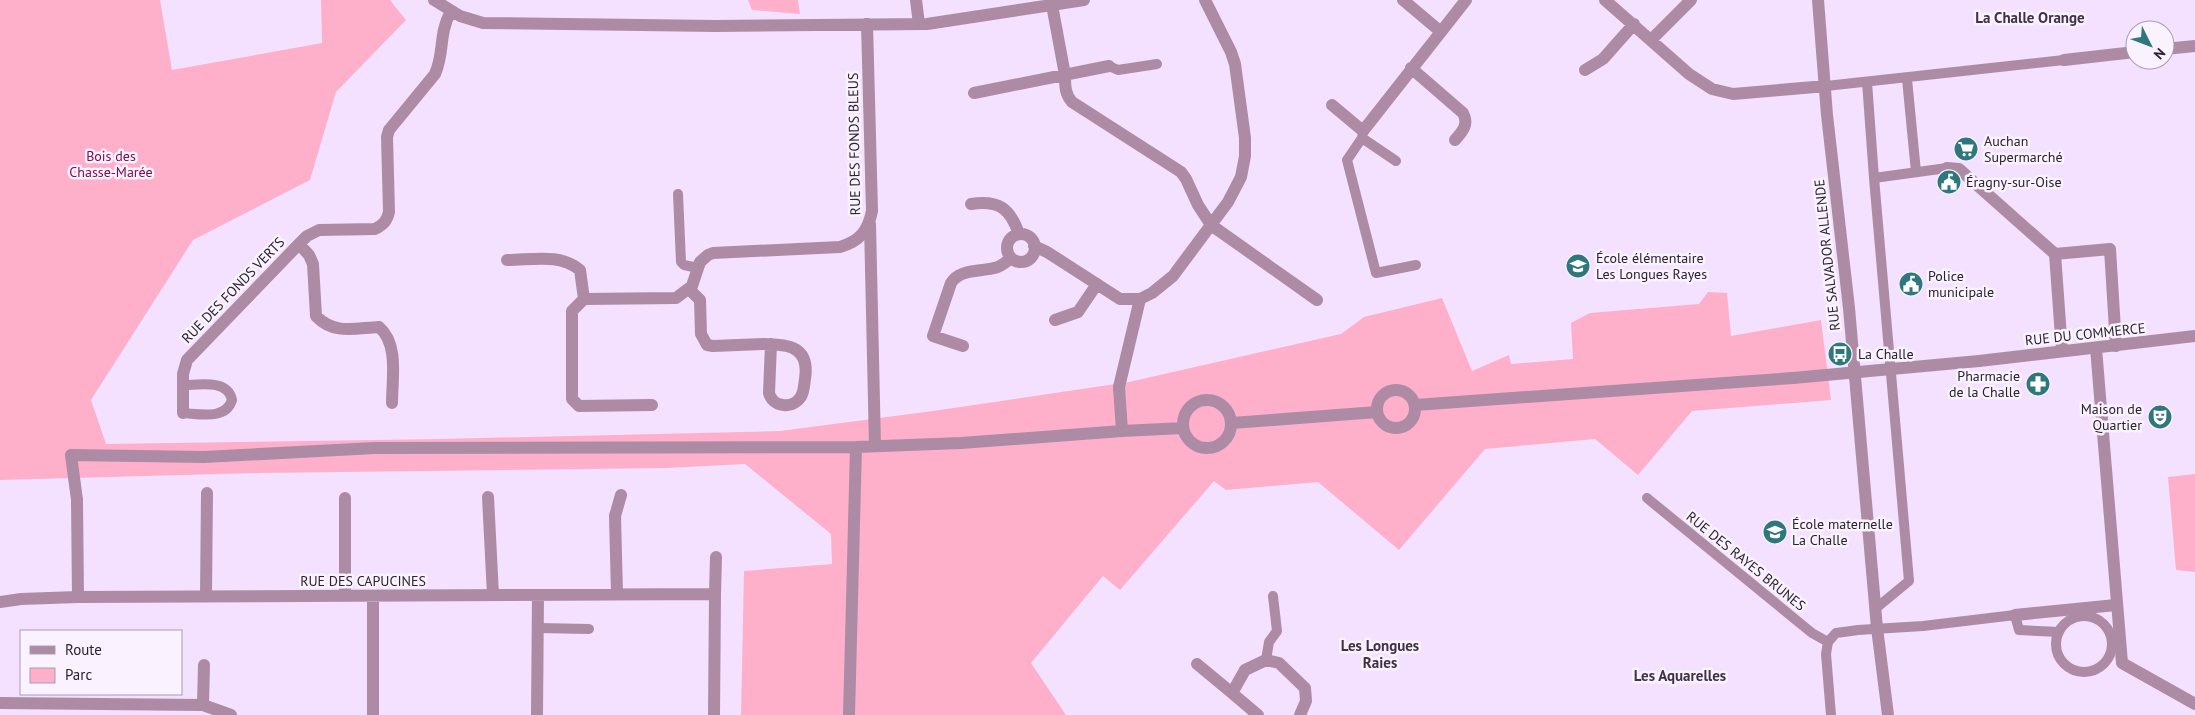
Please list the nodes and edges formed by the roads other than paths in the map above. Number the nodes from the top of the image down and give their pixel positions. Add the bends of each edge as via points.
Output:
1 (434, 0) edge
2 (916, 0) edge
3 (1084, 0) edge
4 (1205, 0) edge
5 (1403, 0) edge
6 (1466, 0) edge
7 (1605, 0) edge
8 (1691, 0) edge
9 (1818, 0) edge
10 (1052, 5) junction
11 (451, 11) junction
12 (867, 24) junction
13 (919, 24) junction
14 (1634, 24) junction
15 (1441, 32) junction
16 (1651, 40) junction
17 (2195, 46) edge
18 (2175, 48) edge
19 (2125, 53) edge
20 (2064, 60) joint
21 (1157, 64) dead end
22 (1109, 66) joint
23 (1411, 68) junction
24 (1585, 70) dead end
25 (1065, 75) junction
26 (1907, 79) junction
27 (1867, 82) junction
28 (1826, 86) junction
29 (974, 93) dead end
30 (1332, 105) dead end
31 (1362, 134) junction
32 (1455, 140) dead end
33 (1396, 161) dead end
34 (1947, 168) joint
35 (1916, 172) junction
36 (1874, 178) junction
37 (678, 194) dead end
38 (971, 204) dead end
39 (870, 224) junction
40 (1211, 225) junction
41 (1019, 234) junction
42 (299, 244) junction
43 (1034, 246) junction
44 (2055, 254) junction
45 (1011, 258) junction
46 (507, 260) dead end
47 (1416, 265) dead end
48 (698, 268) junction
49 (1097, 284) junction
50 (689, 289) junction
51 (584, 299) junction
52 (1140, 299) junction
53 (1316, 300) dead end
54 (1055, 320) dead end
55 (2195, 336) edge
56 (771, 344) junction
57 (963, 346) dead end
58 (2116, 346) junction
59 (2096, 348) junction
60 (2062, 351) junction
61 (182, 386) junction
62 (392, 403) dead end
63 (652, 405) dead end
64 (1415, 405) junction
65 (1377, 412) junction
66 (183, 413) joint
67 (1232, 424) junction
68 (1182, 428) junction
69 (1122, 431) junction
70 (875, 446) junction
71 (856, 447) junction
72 (208, 493) dead end
73 (621, 495) dead end
74 (345, 498) dead end
75 (488, 498) dead end
76 (1647, 498) dead end
77 (716, 557) dead end
78 (617, 594) junction
79 (493, 595) junction
80 (538, 595) junction
81 (206, 596) junction
82 (345, 596) junction
83 (373, 596) junction
84 (1273, 596) dead end
85 (78, 597) junction
86 (715, 600) junction
87 (0, 602) edge
88 (2116, 605) junction
89 (1876, 609) junction
90 (2015, 615) junction
91 (538, 628) junction
92 (1877, 628) junction
93 (589, 629) dead end
94 (2059, 632) junction
95 (1828, 642) junction
96 (1266, 660) junction
97 (1197, 664) dead end
98 (204, 665) dead end
99 (1232, 693) junction
100 (0, 703) edge
101 (2195, 704) edge
102 (203, 705) junction
103 (88, 710) edge
104 (231, 715) edge
105 (373, 715) edge
106 (537, 715) edge
107 (714, 715) edge
108 (849, 715) edge
109 (1258, 715) edge
110 (1300, 715) edge
111 (1831, 715) edge
112 (1888, 715) edge

1 - 11 street
2 - 13 street
3 - 10 street
4 - 40 street via 1235,64 1245,138 1241,177
5 - 15 street
6 - 15 street
7 - 14 street
8 - 16 street
9 - 28 street, RUE SALVADOR ALLENDE
10 - 13 street
10 - 25 street
11 - 12 street via 483,23
11 - 42 street, RUE DES FONDS VERTS via 444,23 435,74 389,130 387,220 375,229 319,230
12 - 13 street
12 - 39 street, RUE DES FONDS BLEUS
14 - 16 street
14 - 24 street via 1603,59
15 - 23 street
16 - 28 street via 1698,80 1726,93
17 - 18 street
19 - 20 street
20 - 26 lane
21 - 22 lane via 1118,70
22 - 25 street
23 - 31 street
23 - 32 street via 1463,113 1465,128
25 - 29 street
25 - 40 street via 1066,91 1072,102 1181,172
26 - 27 lane
26 - 35 lane
27 - 28 lane
27 - 36 lane
28 - 89 street, RUE SALVADOR ALLENDE
30 - 31 street
31 - 33 lane
31 - 47 lane via 1347,160 1376,273
34 - 35 lane
34 - 44 street via 1959,168
35 - 36 lane
36 - 89 lane via 1909,581
37 - 48 lane via 681,262
38 - 41 street via 987,202 998,205 1008,212
39 - 48 street, RUE DES FONDS BLEUS via 852,244 714,253 703,258
39 - 70 street
40 - 52 street via 1173,276
40 - 53 street
41 - 43 street via 1030,237
41 - 45 street via 1007,243
42 - 61 street, RUE DES FONDS VERTS via 187,360
42 - 62 street, RUE DES FONDS VERTS via 313,264 316,316 333,328 379,327 386,333 391,344
43 - 45 street via 1034,252 1027,260
43 - 49 street
44 - 58 street via 2110,250
44 - 60 street
45 - 57 street via 996,268 964,273 951,283 933,336
46 - 51 street via 559,259 572,263 580,270
48 - 50 street, RUE DES FONDS BLEUS
49 - 52 street via 1120,299
49 - 54 street via 1078,312
50 - 51 street via 676,298
50 - 56 street via 700,300 701,334 707,345
51 - 63 street via 572,310 572,398 579,406
52 - 69 street via 1118,387
55 - 58 street, RUE DU COMMERCE
56 - 56 street via 787,344 795,348 805,362 807,370 803,393 790,405 775,403 768,392
58 - 59 street, RUE DU COMMERCE
59 - 60 street, RUE DU COMMERCE
59 - 88 street
60 - 64 street, RUE DU COMMERCE, bridge via 1793,378
61 - 66 street, RUE DES FONDS VERTS
61 - 66 lane, RUE DES FONDS VERTS via 221,386 231,394 232,400 220,414
64 - 65 street via 1404,391 1392,390 1381,396
64 - 65 street via 1412,420 1400,428 1385,425
65 - 67 street
67 - 68 street via 1225,440 1209,448 1192,443
67 - 68 street via 1229,412 1210,399 1199,400 1189,407 1183,417
68 - 69 street
69 - 70 street
70 - 71 street
71 - 85 street via 376,448 204,457 71,455 77,500
71 - 108 street
72 - 81 street
73 - 78 street via 615,516
74 - 82 street
75 - 79 street
76 - 95 lane, RUE DES RAYES BRUNES via 1812,633
77 - 86 street
78 - 80 street, RUE DES CAPUCINES
78 - 86 street, RUE DES CAPUCINES
79 - 80 street, RUE DES CAPUCINES
79 - 83 street, RUE DES CAPUCINES
80 - 91 street
81 - 82 street, RUE DES CAPUCINES
81 - 85 street, RUE DES CAPUCINES
82 - 83 street, RUE DES CAPUCINES
83 - 105 street
84 - 96 lane via 1277,631 1269,642
85 - 87 street, RUE DES CAPUCINES via 20,598
86 - 107 street
88 - 90 street
88 - 101 street via 2122,663
89 - 92 street, RUE SALVADOR ALLENDE
90 - 92 lane
90 - 94 lane via 2019,630
91 - 93 lane
91 - 106 street
92 - 95 lane via 1836,633
92 - 112 street, RUE SALVADOR ALLENDE
94 - 94 lane via 2057,650 2066,665 2082,672 2100,668 2106,661 2112,644 2106,627 2099,621 2091,617 2073,619
95 - 111 lane
96 - 99 street via 1246,670
96 - 110 street via 1279,663 1305,688 1306,701
97 - 99 street
98 - 102 street
99 - 109 street
100 - 103 street
102 - 103 street
102 - 104 street

